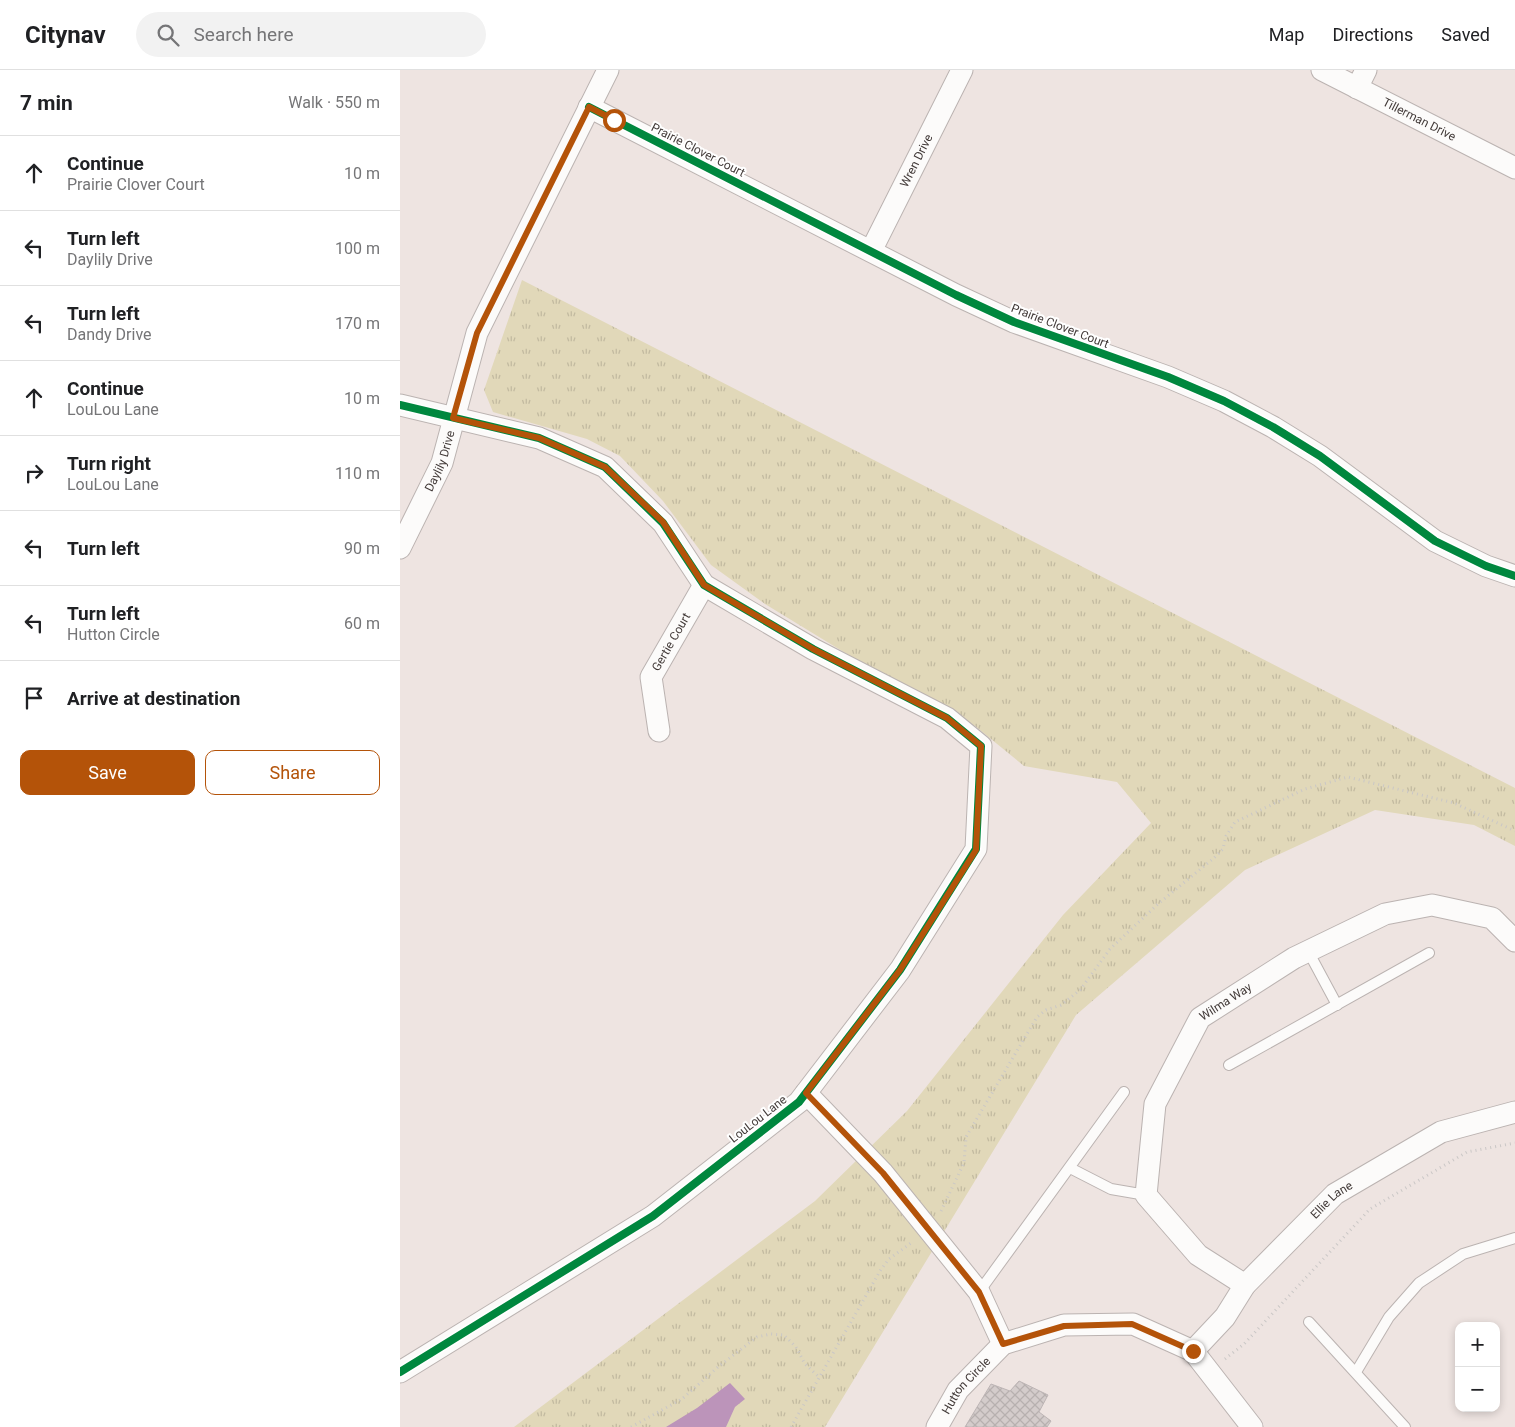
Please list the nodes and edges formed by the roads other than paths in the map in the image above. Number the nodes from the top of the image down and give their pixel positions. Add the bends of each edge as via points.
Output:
1 (608, 70) edge
2 (962, 70) edge
3 (1322, 70) edge
4 (1361, 79) edge
5 (589, 107) junction
6 (1515, 168) edge
7 (871, 252) junction
8 (400, 404) edge
9 (453, 418) junction
10 (400, 548) edge
11 (1515, 576) edge
12 (704, 585) junction
13 (659, 731) dead end
14 (1515, 941) edge
15 (1308, 952) junction
16 (1429, 954) dead end
17 (1337, 1005) junction
18 (1229, 1065) dead end
19 (1124, 1092) dead end
20 (806, 1093) junction
21 (1515, 1112) edge
22 (1070, 1168) junction
23 (1146, 1195) junction
24 (1515, 1238) edge
25 (1245, 1285) junction
26 (979, 1292) junction
27 (1309, 1322) dead end
28 (1003, 1344) junction
29 (1193, 1351) junction
30 (400, 1372) edge
31 (1356, 1372) junction
32 (937, 1427) edge
33 (1252, 1427) edge
34 (1405, 1427) edge

1 - 5 street, Daylily Drive
2 - 7 street, Wren Drive
3 - 4 street, Tillerman Drive
4 - 6 street, Tillerman Drive
5 - 7 street, Prairie Clover Court
5 - 9 street, Daylily Drive via 477,333
7 - 11 street, Prairie Clover Court via 1014,322 1168,377 1224,401 1320,456 1435,541
8 - 9 street
9 - 10 street, Daylily Drive via 442,463
9 - 12 street via 539,438 605,467 663,522
12 - 13 street, Gertie Court via 651,677
12 - 20 street, LouLou Lane via 813,649 947,718 981,746 976,850 900,970
14 - 15 street, Wilma Way via 1492,918 1432,905 1385,914
15 - 17 lane
15 - 23 street, Wilma Way via 1200,1018 1155,1104
16 - 17 lane
17 - 18 lane
19 - 22 lane
20 - 26 street via 883,1173
20 - 30 street, LouLou Lane via 799,1102 653,1216
21 - 25 street, Ellie Lane via 1441,1132 1335,1194
22 - 23 lane via 1111,1189
22 - 26 lane
23 - 25 street via 1198,1255
24 - 31 lane via 1462,1254 1419,1283 1389,1317
25 - 29 street, Ellie Lane via 1225,1317
26 - 28 street
27 - 31 lane
28 - 29 street, Hutton Circle via 1064,1326 1132,1324
28 - 32 street, Hutton Circle via 958,1390
29 - 33 street, Hutton Circle
31 - 34 lane

